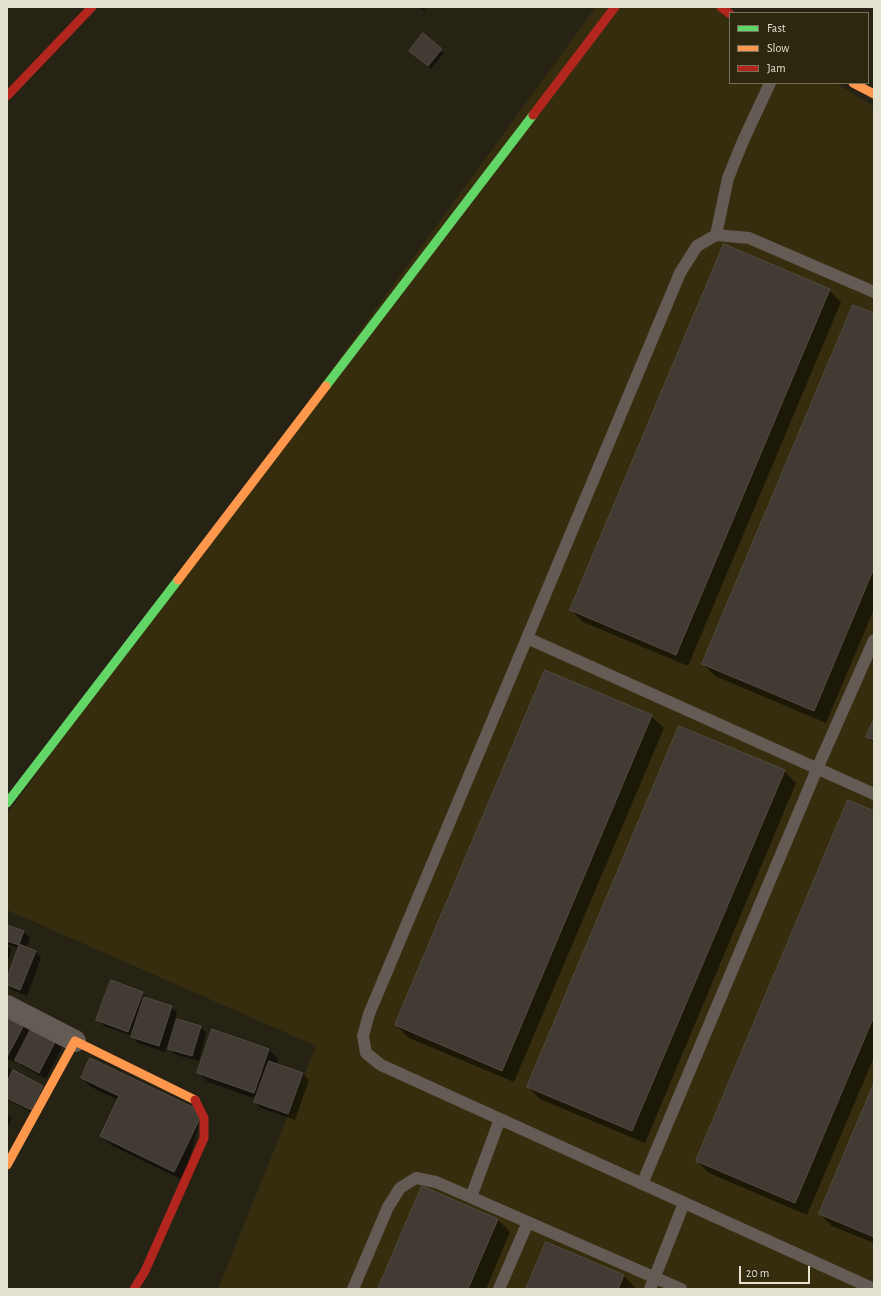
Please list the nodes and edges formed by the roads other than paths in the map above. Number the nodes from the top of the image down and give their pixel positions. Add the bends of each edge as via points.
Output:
1 (92, 7) edge
2 (616, 7) edge
3 (721, 7) edge
4 (729, 13) edge
5 (770, 84) edge
6 (855, 84) edge
7 (874, 94) edge
8 (7, 96) edge
9 (716, 235) junction
10 (874, 292) edge
11 (527, 638) junction
12 (874, 640) edge
13 (817, 769) junction
14 (874, 794) edge
15 (7, 803) edge
16 (7, 1006) edge
17 (75, 1041) junction
18 (500, 1119) junction
19 (7, 1165) edge
20 (642, 1184) junction
21 (470, 1197) junction
22 (684, 1203) junction
23 (528, 1222) junction
24 (655, 1277) junction
25 (134, 1289) edge
26 (353, 1289) edge
27 (499, 1289) edge
28 (650, 1289) edge
29 (681, 1289) edge
30 (874, 1289) edge

1 - 8 street
2 - 15 street
3 - 4 street
5 - 9 lane via 728,178
6 - 7 street
9 - 10 lane via 749,238
9 - 11 lane via 697,246 680,273
11 - 13 lane
11 - 18 lane via 369,1014 363,1036 366,1053 381,1065
12 - 13 lane
13 - 14 lane
13 - 20 lane
16 - 17 street
17 - 19 street
17 - 25 street via 195,1100 203,1111 207,1123 204,1138 145,1271
18 - 20 lane
18 - 21 lane
20 - 22 lane
21 - 23 lane
21 - 26 lane via 436,1182 416,1178 400,1188 388,1207
22 - 24 lane
22 - 30 lane
23 - 24 lane
23 - 27 lane
24 - 28 lane
24 - 29 lane

